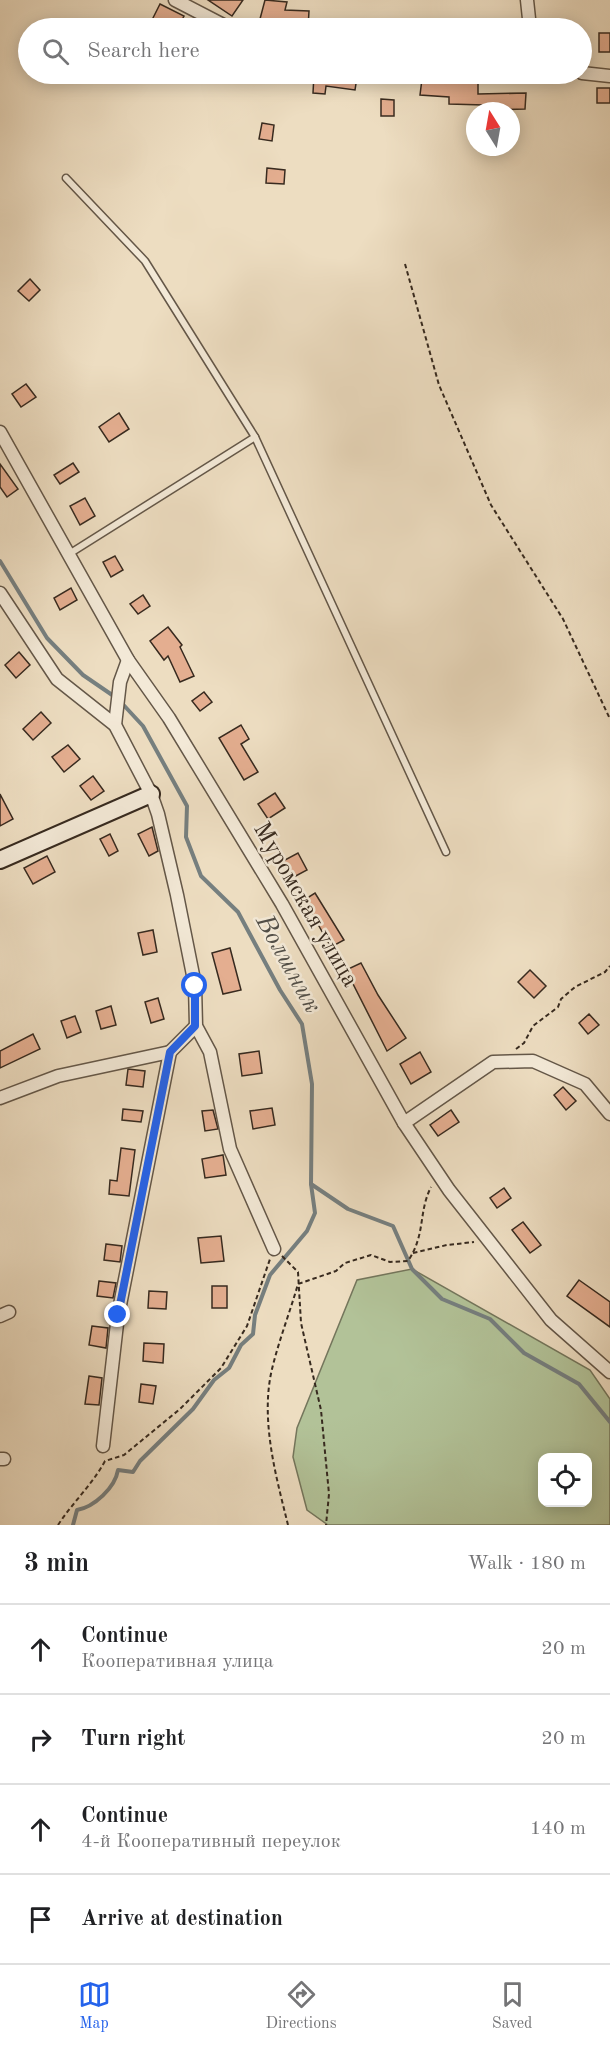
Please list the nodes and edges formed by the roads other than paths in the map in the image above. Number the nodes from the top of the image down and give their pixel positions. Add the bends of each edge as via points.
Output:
1 (175, 0) edge
2 (527, 0) edge
3 (210, 18) edge
4 (529, 18) edge
5 (592, 74) edge
6 (610, 76) edge
7 (66, 178) dead end
8 (0, 432) edge
9 (255, 437) junction
10 (69, 554) junction
11 (0, 593) edge
12 (128, 660) junction
13 (115, 725) junction
14 (151, 794) junction
15 (446, 852) dead end
16 (0, 860) edge
17 (195, 1026) junction
18 (170, 1052) junction
19 (0, 1098) edge
20 (610, 1114) edge
21 (404, 1123) junction
22 (274, 1250) road end
23 (610, 1372) edge
24 (104, 1446) dead end

1 - 3 street
2 - 4 street
5 - 6 street
7 - 9 lane via 145,261
8 - 10 street, Муромская улица
9 - 10 lane
9 - 15 lane
10 - 12 street, Муромская улица
11 - 13 street via 57,679
12 - 13 street via 120,682
12 - 21 street, Муромская улица via 169,718 282,904
13 - 14 street
14 - 16 street
14 - 17 street via 164,837 195,986
17 - 18 street
17 - 22 street via 210,1052 230,1149
18 - 19 street via 58,1076
18 - 24 street via 118,1315
20 - 21 street via 585,1084 533,1061 504,1061 493,1062
21 - 23 street, Муромская улица via 551,1320

